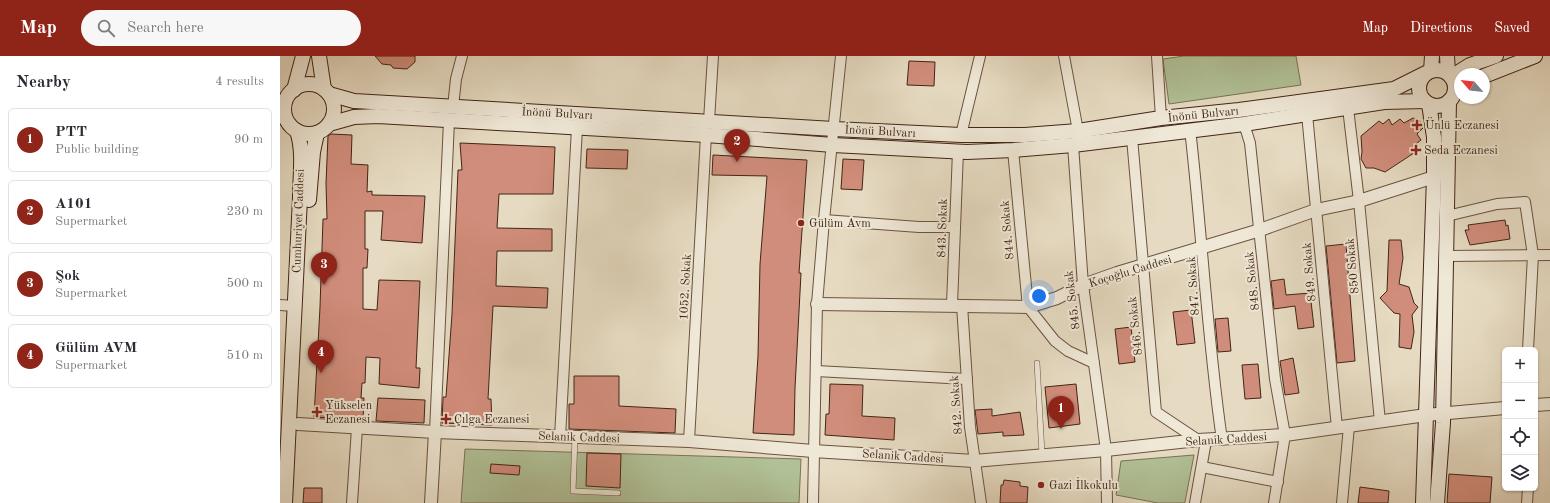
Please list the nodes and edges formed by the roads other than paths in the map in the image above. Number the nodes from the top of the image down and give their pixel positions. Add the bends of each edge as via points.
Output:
1 (303, 56) edge
2 (319, 56) edge
3 (462, 56) edge
4 (713, 56) edge
5 (841, 56) edge
6 (980, 56) edge
7 (1064, 56) edge
8 (1156, 56) edge
9 (1432, 56) edge
10 (1447, 56) edge
11 (1496, 56) edge
12 (1535, 56) edge
13 (1429, 72) junction
14 (1490, 74) edge
15 (1450, 75) junction
16 (1454, 84) edge
17 (327, 91) junction
18 (1454, 94) edge
19 (287, 95) edge
20 (1427, 103) junction
21 (1454, 104) edge
22 (453, 107) junction
23 (1348, 108) junction
24 (1307, 114) junction
25 (1161, 118) junction
26 (284, 119) edge
27 (449, 121) junction
28 (329, 124) junction
29 (1244, 124) junction
30 (577, 128) junction
31 (708, 128) junction
32 (834, 129) junction
33 (1190, 130) junction
34 (297, 131) junction
35 (1078, 131) junction
36 (317, 133) junction
37 (961, 135) junction
38 (1132, 138) junction
39 (832, 145) junction
40 (1073, 145) junction
41 (1013, 150) junction
42 (958, 151) junction
43 (1434, 177) junction
44 (1359, 200) junction
45 (1316, 210) junction
46 (1447, 216) junction
47 (824, 220) junction
48 (955, 227) junction
49 (1260, 230) junction
50 (1203, 248) junction
51 (1533, 255) junction
52 (1550, 255) edge
53 (1447, 256) junction
54 (1142, 267) junction
55 (1083, 285) junction
56 (817, 304) junction
57 (280, 305) edge
58 (957, 305) junction
59 (294, 306) junction
60 (1028, 307) junction
61 (1528, 347) edge
62 (1094, 362) junction
63 (1037, 363) dead end
64 (816, 371) junction
65 (967, 379) junction
66 (1550, 404) edge
67 (1538, 405) edge
68 (1502, 408) edge
69 (1443, 414) junction
70 (1426, 415) junction
71 (1380, 422) junction
72 (289, 424) edge
73 (1343, 427) junction
74 (357, 428) junction
75 (435, 432) junction
76 (1285, 435) junction
77 (560, 437) junction
78 (575, 437) junction
79 (1202, 440) junction
80 (1222, 440) junction
81 (689, 441) junction
82 (1106, 450) junction
83 (813, 451) junction
84 (1042, 456) junction
85 (974, 461) junction
86 (1202, 467) junction
87 (1278, 482) junction
88 (1528, 491) edge
89 (618, 494) dead end
90 (286, 503) edge
91 (295, 503) edge
92 (352, 503) edge
93 (430, 503) edge
94 (813, 503) edge
95 (981, 503) edge
96 (1107, 503) edge
97 (1195, 503) edge
98 (1274, 503) edge
99 (1342, 503) edge
100 (1423, 503) edge
101 (1437, 503) edge
102 (1527, 503) edge

1 - 19 main road
2 - 17 main road
3 - 22 street
4 - 31 street, 1052. Sokak
5 - 32 street
6 - 37 street
7 - 35 street
8 - 25 street
9 - 13 main road
10 - 15 main road
11 - 15 main road
12 - 14 main road
13 - 15 main road via 1437,70
13 - 20 main road via 1422,77 1419,88 1422,98
13 - 25 main road, İnönü Bulvarı via 1394,89
15 - 16 main road
17 - 19 main road via 309,84
17 - 22 main road, İnönü Bulvarı via 354,101
17 - 28 main road via 334,106
18 - 20 main road via 1440,106
19 - 26 main road
20 - 23 main road, İnönü Bulvarı via 1399,101
20 - 43 main road via 1434,137
21 - 46 main road
22 - 31 main road, İnönü Bulvarı
23 - 24 main road, İnönü Bulvarı
23 - 44 street, 850 Sokak
24 - 29 main road, İnönü Bulvarı
24 - 45 street, 849. Sokak
25 - 35 main road, İnönü Bulvarı
26 - 34 main road
27 - 28 main road, İnönü Bulvarı via 378,116 354,117
27 - 30 main road, İnönü Bulvarı
27 - 75 street
28 - 36 main road
29 - 33 main road, İnönü Bulvarı
29 - 49 street, 848. Sokak via 1250,143
30 - 31 main road, İnönü Bulvarı
30 - 77 street
31 - 32 main road, İnönü Bulvarı
31 - 39 main road, İnönü Bulvarı
31 - 81 street, 1052. Sokak
32 - 37 main road, İnönü Bulvarı
32 - 39 street
33 - 38 main road, İnönü Bulvarı
33 - 50 street, 847. Sokak
34 - 36 main road
34 - 59 main road, Cumhuriyet Caddesi via 301,159
35 - 37 main road, İnönü Bulvarı via 1025,135
36 - 72 main road, Cumhuriyet Caddesi via 313,152
38 - 40 main road, İnönü Bulvarı
38 - 54 street, 846. Sokak
39 - 42 main road, İnönü Bulvarı
39 - 47 street
40 - 41 main road, İnönü Bulvarı
40 - 55 street, 845. Sokak
41 - 42 main road, İnönü Bulvarı
41 - 60 street, 844. Sokak
42 - 48 street, 843. Sokak
43 - 44 street, Koçoğlu Caddesi
43 - 70 main road
44 - 45 street, Koçoğlu Caddesi
44 - 71 street, 850 Sokak
45 - 49 street, Koçoğlu Caddesi
45 - 73 street, 849. Sokak
46 - 51 street via 1497,204 1525,202
46 - 53 main road
47 - 48 street
47 - 56 street
48 - 58 street, 843. Sokak
49 - 50 street, Koçoğlu Caddesi
49 - 76 street, 848. Sokak via 1276,379
50 - 54 street, Koçoğlu Caddesi
50 - 80 street, 847. Sokak via 1213,377
51 - 52 street
51 - 53 street
51 - 61 street
53 - 69 main road
54 - 55 street, Koçoğlu Caddesi
54 - 79 street, 846. Sokak via 1156,412
55 - 60 street, Koçoğlu Caddesi via 1057,298
55 - 62 street, 845. Sokak
56 - 58 street, Koçoğlu Caddesi
56 - 64 street
57 - 59 street
58 - 60 street, Koçoğlu Caddesi
58 - 65 street, 842. Sokak
59 - 72 main road, Cumhuriyet Caddesi
60 - 62 street via 1055,341 1068,351
62 - 82 street, 845. Sokak
63 - 84 lane
64 - 65 street
64 - 83 street
65 - 85 street, 842. Sokak
66 - 67 street
68 - 69 street, Selanik Caddesi
69 - 70 street, Selanik Caddesi
69 - 101 main road
70 - 71 street, Selanik Caddesi
70 - 100 main road
71 - 73 street, Selanik Caddesi
72 - 74 street, Selanik Caddesi
72 - 90 main road, Cumhuriyet Caddesi
72 - 91 main road, Cumhuriyet Caddesi
73 - 76 street, Selanik Caddesi
73 - 99 street, 849. Sokak
74 - 75 street, Selanik Caddesi
74 - 92 street
75 - 77 street, Selanik Caddesi
75 - 93 street
76 - 80 street, Selanik Caddesi
76 - 87 street, 848. Sokak
77 - 78 street, Selanik Caddesi
78 - 81 street, Selanik Caddesi
78 - 89 lane via 573,491
79 - 80 street, Selanik Caddesi
79 - 82 street, Selanik Caddesi
79 - 86 street
81 - 83 street, Selanik Caddesi
82 - 84 street, Selanik Caddesi
82 - 96 street, 845. Sokak
83 - 85 street, Selanik Caddesi
83 - 94 street
84 - 85 street, Selanik Caddesi
85 - 95 street, 842. Sokak
86 - 87 street
86 - 97 street
87 - 98 street, 848. Sokak
88 - 102 street

